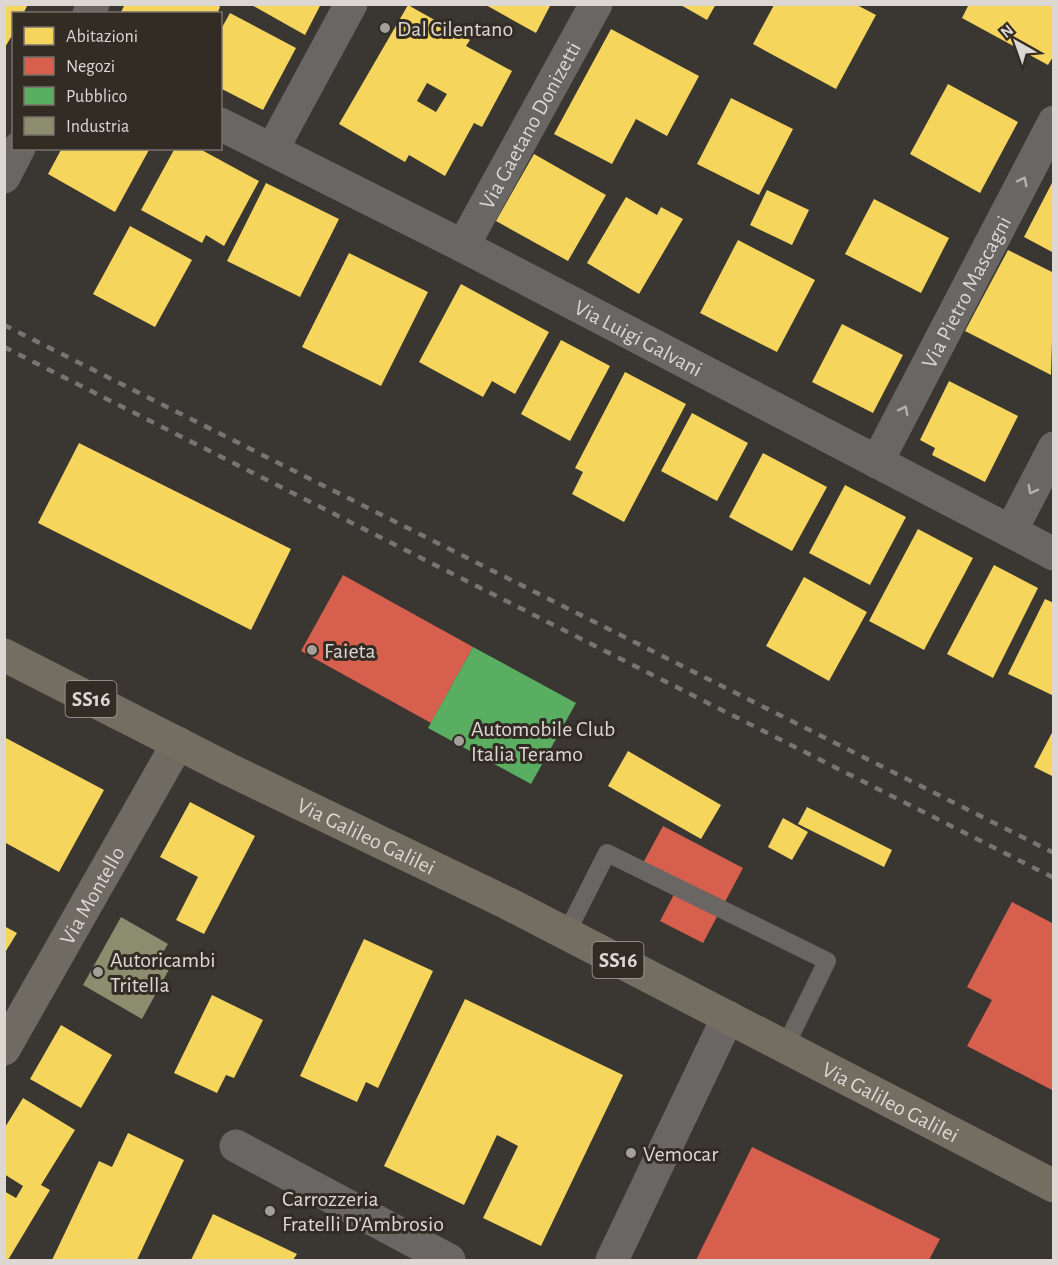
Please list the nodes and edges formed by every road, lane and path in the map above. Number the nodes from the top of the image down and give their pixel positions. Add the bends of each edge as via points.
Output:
1 (351, 4) edge
2 (596, 4) edge
3 (1053, 122) edge
4 (222, 125) edge
5 (18, 150) edge
6 (272, 150) junction
7 (4, 177) edge
8 (463, 246) junction
9 (1053, 448) edge
10 (877, 462) junction
11 (1011, 531) junction
12 (1053, 554) edge
13 (4, 655) edge
14 (178, 742) junction
15 (566, 934) junction
16 (728, 1017) junction
17 (785, 1047) junction
18 (4, 1049) edge
19 (236, 1146) dead end
20 (1053, 1186) edge
21 (449, 1260) edge
22 (612, 1260) edge

1 - 6 street
2 - 8 street, Via Gaetano Donizetti
10 -> 3 street, Via Pietro Mascagni
4 - 6 street, Via Luigi Galvani
5 - 7 street
6 - 8 street, Via Luigi Galvani
8 - 10 street, Via Luigi Galvani
9 -> 11 street
10 - 11 street, Via Luigi Galvani
11 - 12 street, Via Luigi Galvani
13 - 14 main road, Via Galileo Galilei / SS16
14 - 15 main road, Via Galileo Galilei / SS16
14 - 18 main road, Via Montello
15 - 16 main road, Via Galileo Galilei / SS16
15 - 17 lane via 607,853 827,961
16 - 17 main road, Via Galileo Galilei / SS16
16 - 22 street
17 - 20 main road, Via Galileo Galilei / SS16
19 - 21 street

